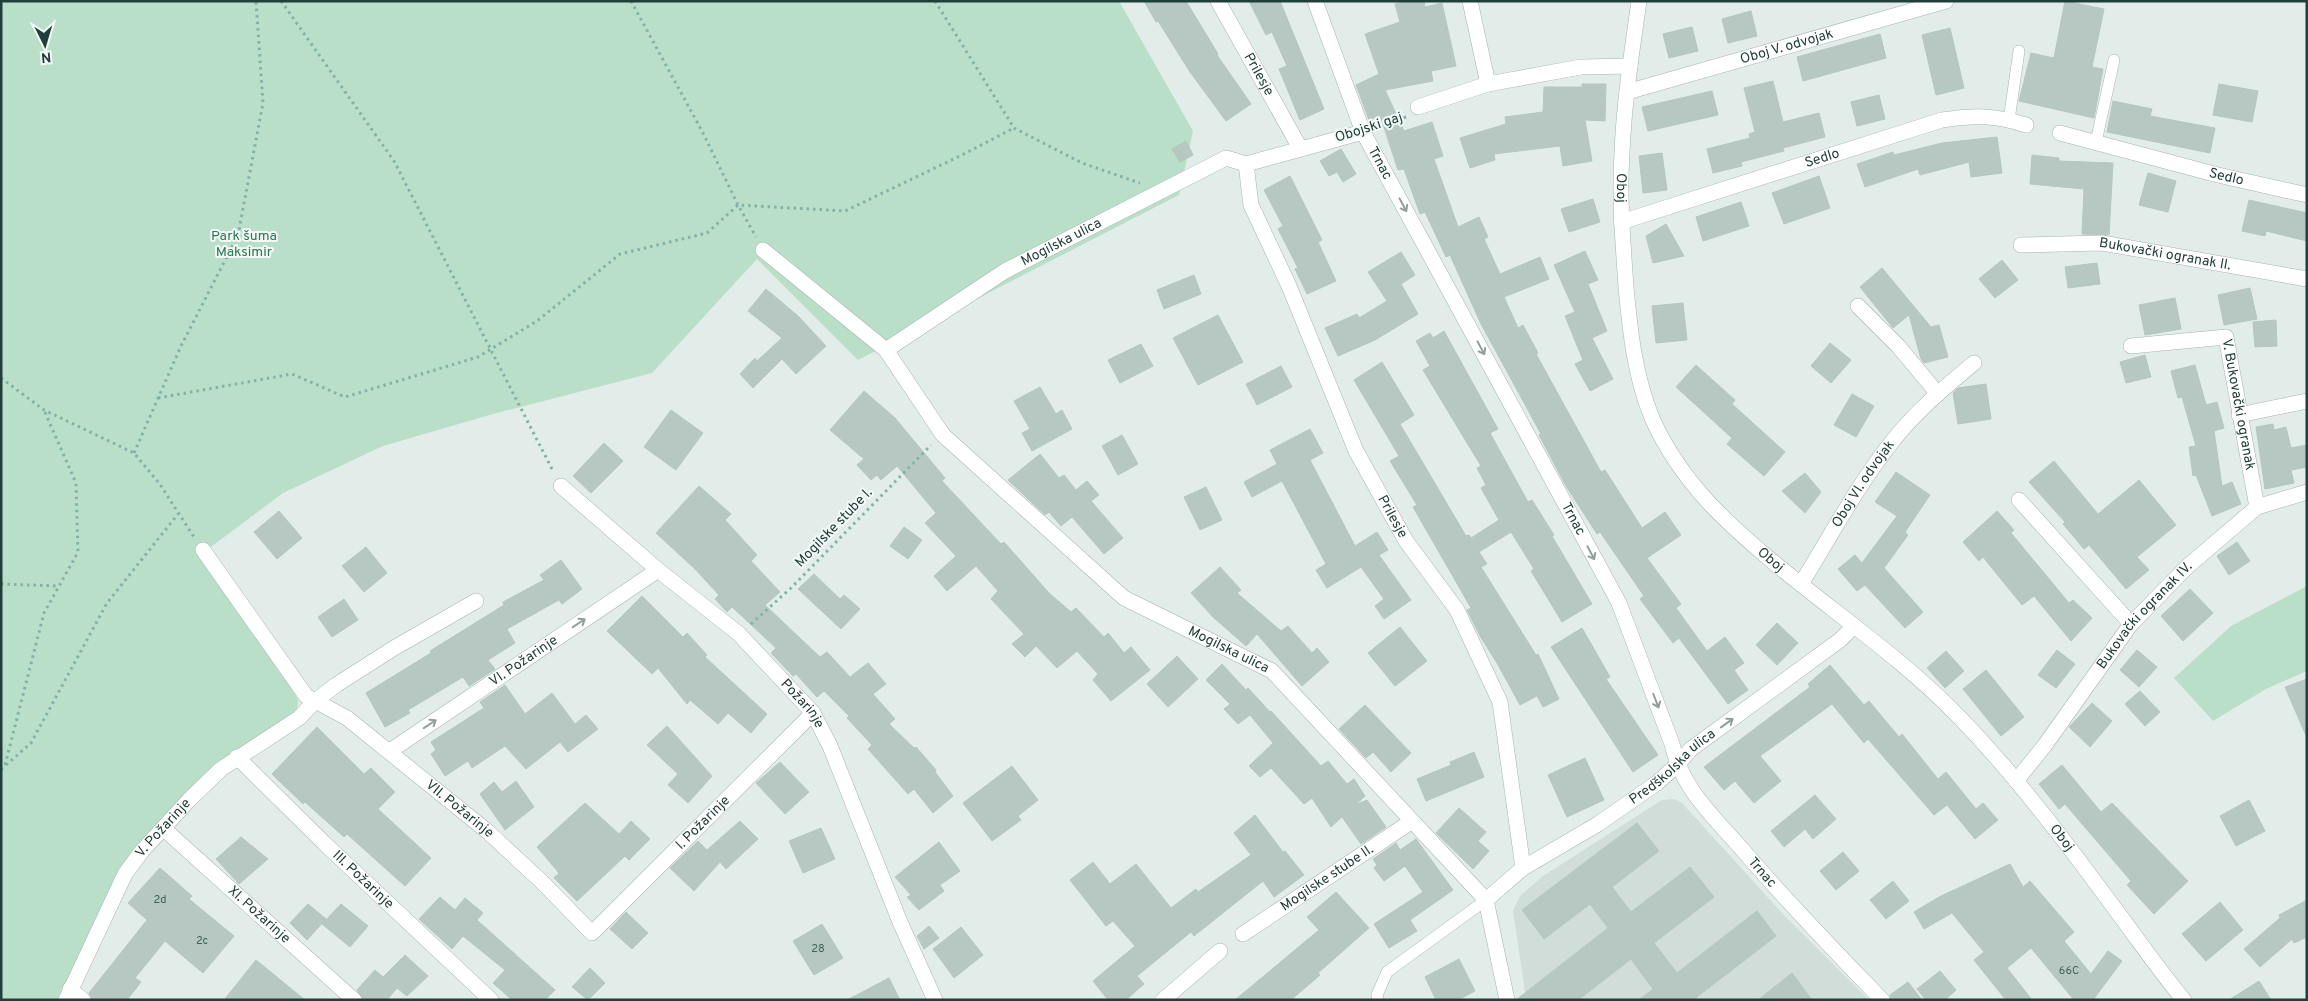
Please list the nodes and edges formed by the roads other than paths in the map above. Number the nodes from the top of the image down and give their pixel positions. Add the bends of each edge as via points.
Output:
1 (1218, 1) edge
2 (1315, 1) edge
3 (1470, 1) edge
4 (1639, 1) edge
5 (1946, 1) edge
6 (2019, 51) dead end
7 (2114, 60) dead end
8 (1630, 66) junction
9 (1488, 84) junction
10 (1628, 92) junction
11 (1418, 107) road end
12 (2009, 120) junction
13 (2026, 125) dead end
14 (1363, 132) junction
15 (2060, 133) dead end
16 (2096, 142) junction
17 (1300, 148) junction
18 (1246, 164) junction
19 (2307, 195) edge
20 (1621, 222) junction
21 (2021, 244) dead end
22 (763, 250) road end
23 (2307, 279) edge
24 (1858, 306) dead end
25 (2131, 346) dead end
26 (886, 350) junction
27 (1974, 363) dead end
28 (1938, 394) junction
29 (2307, 401) edge
30 (2239, 415) junction
31 (561, 486) road end
32 (2307, 492) edge
33 (2019, 500) dead end
34 (2257, 507) junction
35 (203, 550) road end
36 (658, 570) junction
37 (1801, 584) junction
38 (476, 601) dead end
39 (2131, 624) junction
40 (1854, 626) junction
41 (315, 700) junction
42 (813, 713) junction
43 (390, 751) junction
44 (237, 757) junction
45 (1677, 765) junction
46 (2016, 781) junction
47 (1412, 821) junction
48 (164, 829) junction
49 (1523, 868) junction
50 (1486, 900) junction
51 (592, 933) joint
52 (1243, 934) dead end
53 (1220, 951) dead end
54 (68, 995) edge
55 (83, 1000) edge
56 (354, 1000) edge
57 (491, 1000) edge
58 (935, 1000) edge
59 (1163, 1000) edge
60 (1378, 1000) edge
61 (1507, 1000) edge
62 (1882, 1000) edge
63 (2184, 1000) edge

1 - 17 street, Prilesje
2 - 14 street, Trnac
3 - 9 street
4 - 8 street, Oboj
5 - 10 street, Oboj V. odvojak
6 - 12 lane
7 - 16 lane
8 - 9 street, Obojski gaj via 1581,67
8 - 10 street, Oboj
9 - 11 street, Obojski gaj
10 - 20 street, Oboj via 1622,152
12 - 13 street, Sedlo
12 - 20 street, Sedlo via 1972,116 1942,120
14 - 17 street, Obojski gaj
14 -> 45 street, Trnac via 1618,603
15 - 16 street, Sedlo
16 - 19 street, Sedlo
17 - 18 street, Obojski gaj
18 - 26 street, Mogilska ulica via 1226,158 1161,190 1005,271
18 - 49 street, Prilesje via 1251,205 1290,286 1356,451 1406,541 1457,610 1500,702
20 - 37 street, Oboj via 1630,328 1639,376 1652,418 1670,453 1693,485 1743,535
21 - 23 street, Bukovački ogranak II. via 2102,244
22 - 26 street, Mogilska ulica
24 - 28 street via 1898,346
25 - 30 street, V. Bukovački ogranak via 2226,337
26 - 47 street, Mogilska ulica via 943,434 1124,598 1272,671
27 - 28 street, Oboj VI. odvojak
28 - 37 street, Oboj VI. odvojak via 1892,442
29 - 30 street
30 - 34 street, V. Bukovački ogranak
31 - 36 street, Požarinje
32 - 34 street, Bukovački ogranak IV.
33 - 39 street
34 - 39 street, Bukovački ogranak IV. via 2188,566
35 - 41 street, VII. Požarinje via 306,696
36 - 42 street, Požarinje via 739,634
43 -> 36 street, VI. Požarinje
37 - 40 street, Oboj
38 - 41 street via 394,648
39 - 46 street, Bukovački ogranak IV.
45 -> 40 street, Predškolska ulica via 1690,749 1840,640
40 - 46 street, Oboj via 1959,717
41 - 43 street, VII. Požarinje via 347,718
41 - 44 street, V. Požarinje via 299,718
42 - 51 street, I. Požarinje
42 - 58 street, Požarinje via 830,746 900,922
43 - 51 street, VII. Požarinje via 487,832
44 - 48 street, V. Požarinje via 189,800
44 - 57 street, III. Požarinje
45 - 49 street, Predškolska ulica via 1598,824
45 - 62 street, Trnac via 1691,790 1784,898
46 - 63 street, Oboj via 2157,969
47 - 50 street, Mogilska ulica
47 - 52 street, Mogilske stube II.
48 - 54 street, V. Požarinje via 125,874
48 - 56 street, XI. Požarinje
49 - 50 street, Predškolska ulica
50 - 60 lane via 1387,972
50 - 61 street
53 - 59 street
54 - 55 street

